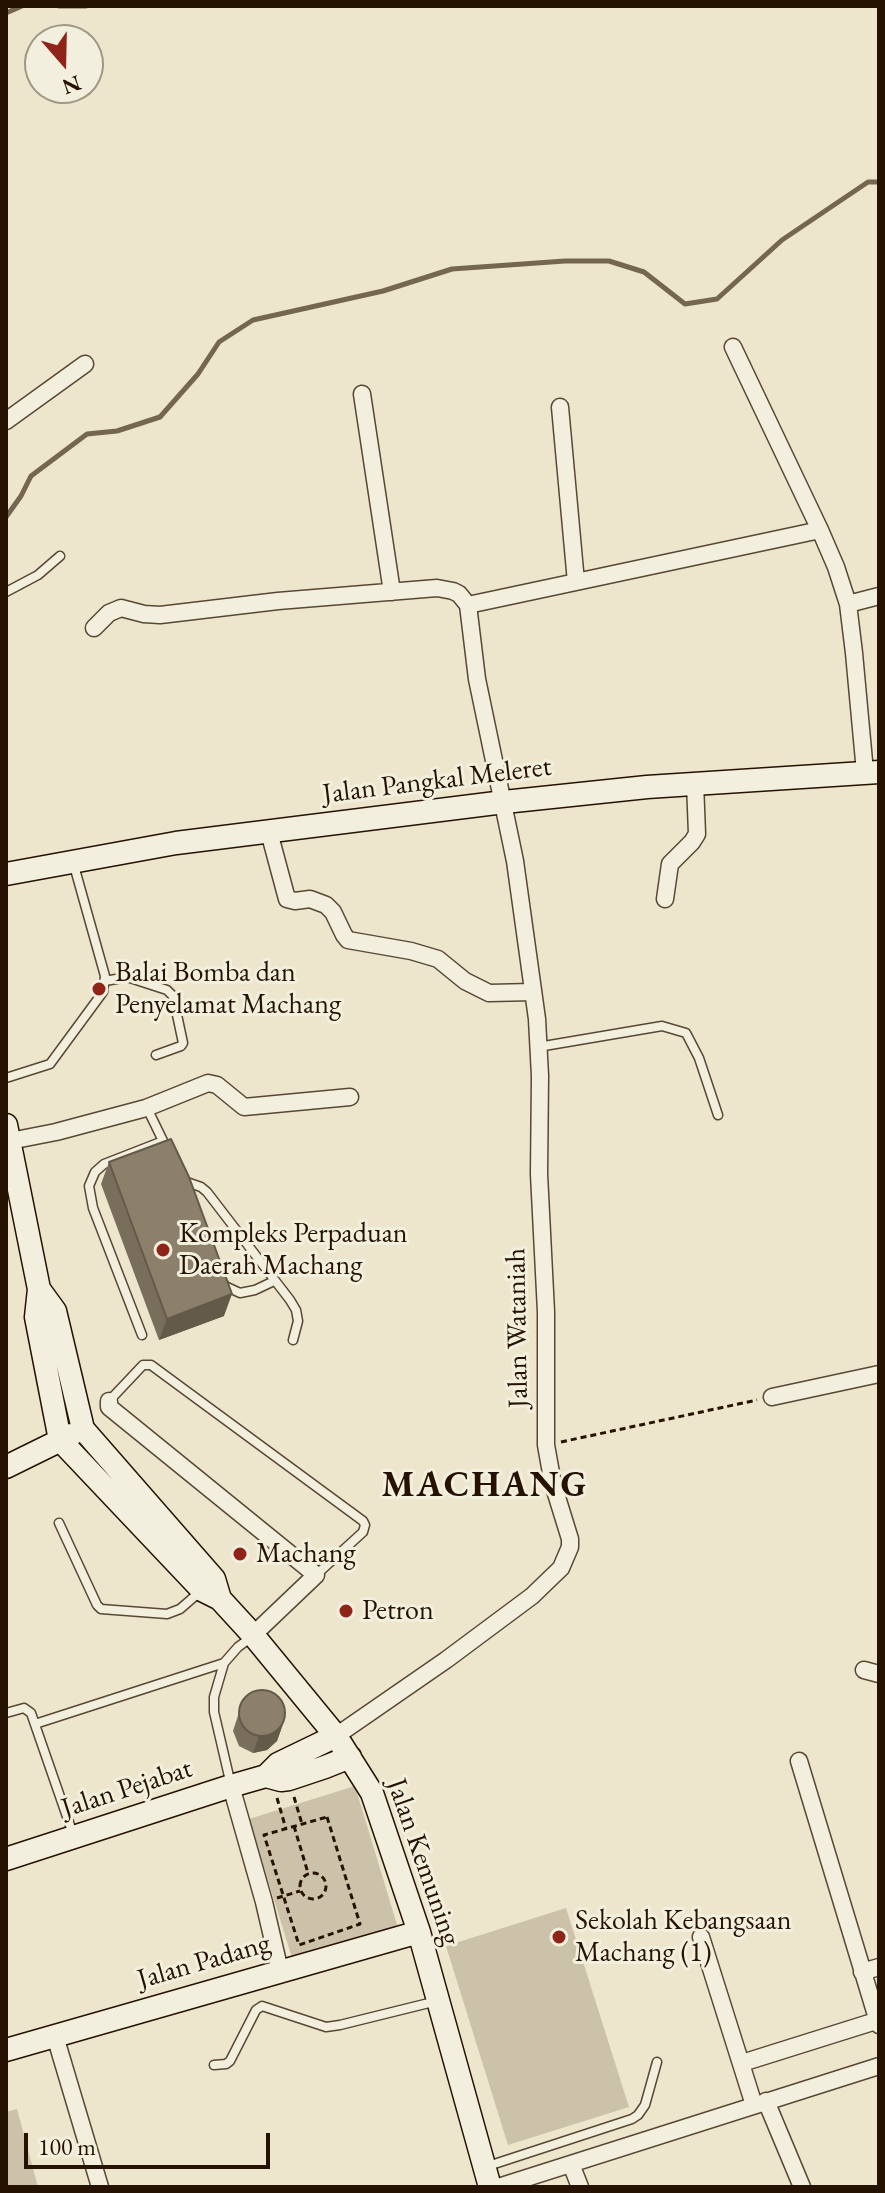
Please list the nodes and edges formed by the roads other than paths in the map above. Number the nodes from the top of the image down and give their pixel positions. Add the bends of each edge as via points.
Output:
1 (733, 347) dead end
2 (85, 364) dead end
3 (362, 394) dead end
4 (560, 407) dead end
5 (6, 421) edge
6 (820, 530) junction
7 (60, 556) dead end
8 (576, 582) junction
9 (6, 592) edge
10 (392, 592) junction
11 (879, 596) edge
12 (848, 604) junction
13 (468, 605) junction
14 (94, 628) dead end
15 (875, 775) edge
16 (695, 783) junction
17 (504, 802) junction
18 (269, 832) junction
19 (72, 861) junction
20 (6, 874) edge
21 (665, 899) dead end
22 (105, 981) junction
23 (533, 992) junction
24 (538, 1047) junction
25 (156, 1055) dead end
26 (6, 1078) edge
27 (350, 1097) dead end
28 (146, 1108) junction
29 (718, 1115) dead end
30 (8, 1133) edge
31 (163, 1141) junction
32 (169, 1154) edge
33 (175, 1167) edge
34 (181, 1180) junction
35 (187, 1194) edge
36 (219, 1273) edge
37 (274, 1281) junction
38 (39, 1289) junction
39 (142, 1335) dead end
40 (293, 1340) dead end
41 (879, 1374) edge
42 (772, 1397) road end
43 (109, 1401) joint
44 (83, 1429) junction
45 (60, 1440) junction
46 (6, 1467) edge
47 (59, 1523) dead end
48 (316, 1575) junction
49 (212, 1589) junction
50 (253, 1635) junction
51 (224, 1663) junction
52 (6, 1713) edge
53 (35, 1724) junction
54 (336, 1736) junction
55 (350, 1757) junction
56 (799, 1761) dead end
57 (276, 1778) junction
58 (231, 1786) junction
59 (75, 1838) junction
60 (6, 1859) edge
61 (419, 1932) junction
62 (701, 1937) dead end
63 (879, 1967) edge
64 (280, 1971) junction
65 (862, 1972) junction
66 (437, 2000) junction
67 (879, 2022) edge
68 (55, 2036) junction
69 (6, 2050) edge
70 (657, 2062) dead end
71 (742, 2063) junction
72 (214, 2065) dead end
73 (879, 2066) edge
74 (760, 2103) junction
75 (571, 2164) junction
76 (487, 2177) edge
77 (100, 2187) edge
78 (498, 2187) edge
79 (580, 2187) edge
80 (802, 2187) edge

1 - 6 street
2 - 5 street
3 - 10 street
4 - 8 street
6 - 8 street
6 - 12 street
7 - 9 lane
8 - 13 street
10 - 13 street via 445,589
10 - 14 street via 160,615 121,608
11 - 12 street
12 - 15 street
13 - 17 street, Jalan Wataniah via 477,679
15 - 16 main road, Jalan Pangkal Meleret
16 - 17 main road, Jalan Pangkal Meleret
16 - 21 street via 697,834 670,864
17 - 18 main road, Jalan Pangkal Meleret
17 - 23 street, Jalan Wataniah
18 - 19 main road, Jalan Pangkal Meleret
18 - 23 street via 287,899 326,905 348,940 438,959 489,993
19 - 20 main road, Jalan Pangkal Meleret
19 - 22 lane
22 - 25 lane via 127,977 173,996 183,1043
22 - 26 lane via 99,999 54,1060
23 - 24 street, Jalan Wataniah
24 - 29 lane via 662,1026 686,1033
24 - 54 street, Jalan Wataniah via 546,1445 570,1539 568,1557 532,1596
27 - 28 street via 244,1107 211,1083
28 - 30 street via 56,1132
28 - 31 lane
30 - 38 main road
31 - 32 lane
31 - 39 lane via 104,1164 89,1186
33 - 34 lane
34 - 35 lane
34 - 37 lane via 207,1192
36 - 37 lane via 225,1286 240,1293
37 - 40 lane via 296,1310
38 - 44 main road via 55,1311
38 - 45 main road via 36,1317
41 - 42 street
43 - 48 street via 109,1407
43 - 48 lane via 143,1365 151,1365 363,1521 363,1532
44 - 45 main road
44 - 49 main road, Jalan Kemuning
45 - 46 main road
45 - 49 main road, Jalan Kemuning
47 - 49 lane via 101,1609 167,1614
48 - 50 street
49 - 50 main road, Jalan Kemuning
50 - 51 lane
50 - 54 main road, Jalan Kemuning
51 - 53 lane
51 - 58 lane via 214,1712
52 - 53 lane via 26,1708
53 - 59 lane
54 - 55 main road, Jalan Kemuning
54 - 57 main road, Jalan Pejabat via 278,1764
55 - 57 main road, Jalan Pejabat
55 - 61 main road, Jalan Kemuning via 372,1793
56 - 65 street
57 - 58 main road, Jalan Pejabat
58 - 59 main road, Jalan Pejabat
58 - 64 street
59 - 60 main road, Jalan Pejabat
61 - 64 main road, Jalan Padang
61 - 66 main road, Jalan Kemuning
62 - 71 street
63 - 65 street
64 - 68 main road, Jalan Padang
65 - 67 street
66 - 72 lane via 326,2027 262,2006 230,2061
66 - 76 main road, Jalan Kemuning
67 - 71 street
68 - 69 main road, Jalan Padang
68 - 77 street
70 - 76 lane via 638,2115
71 - 74 street
73 - 74 street
74 - 75 street
74 - 80 street
75 - 78 street
75 - 79 street

